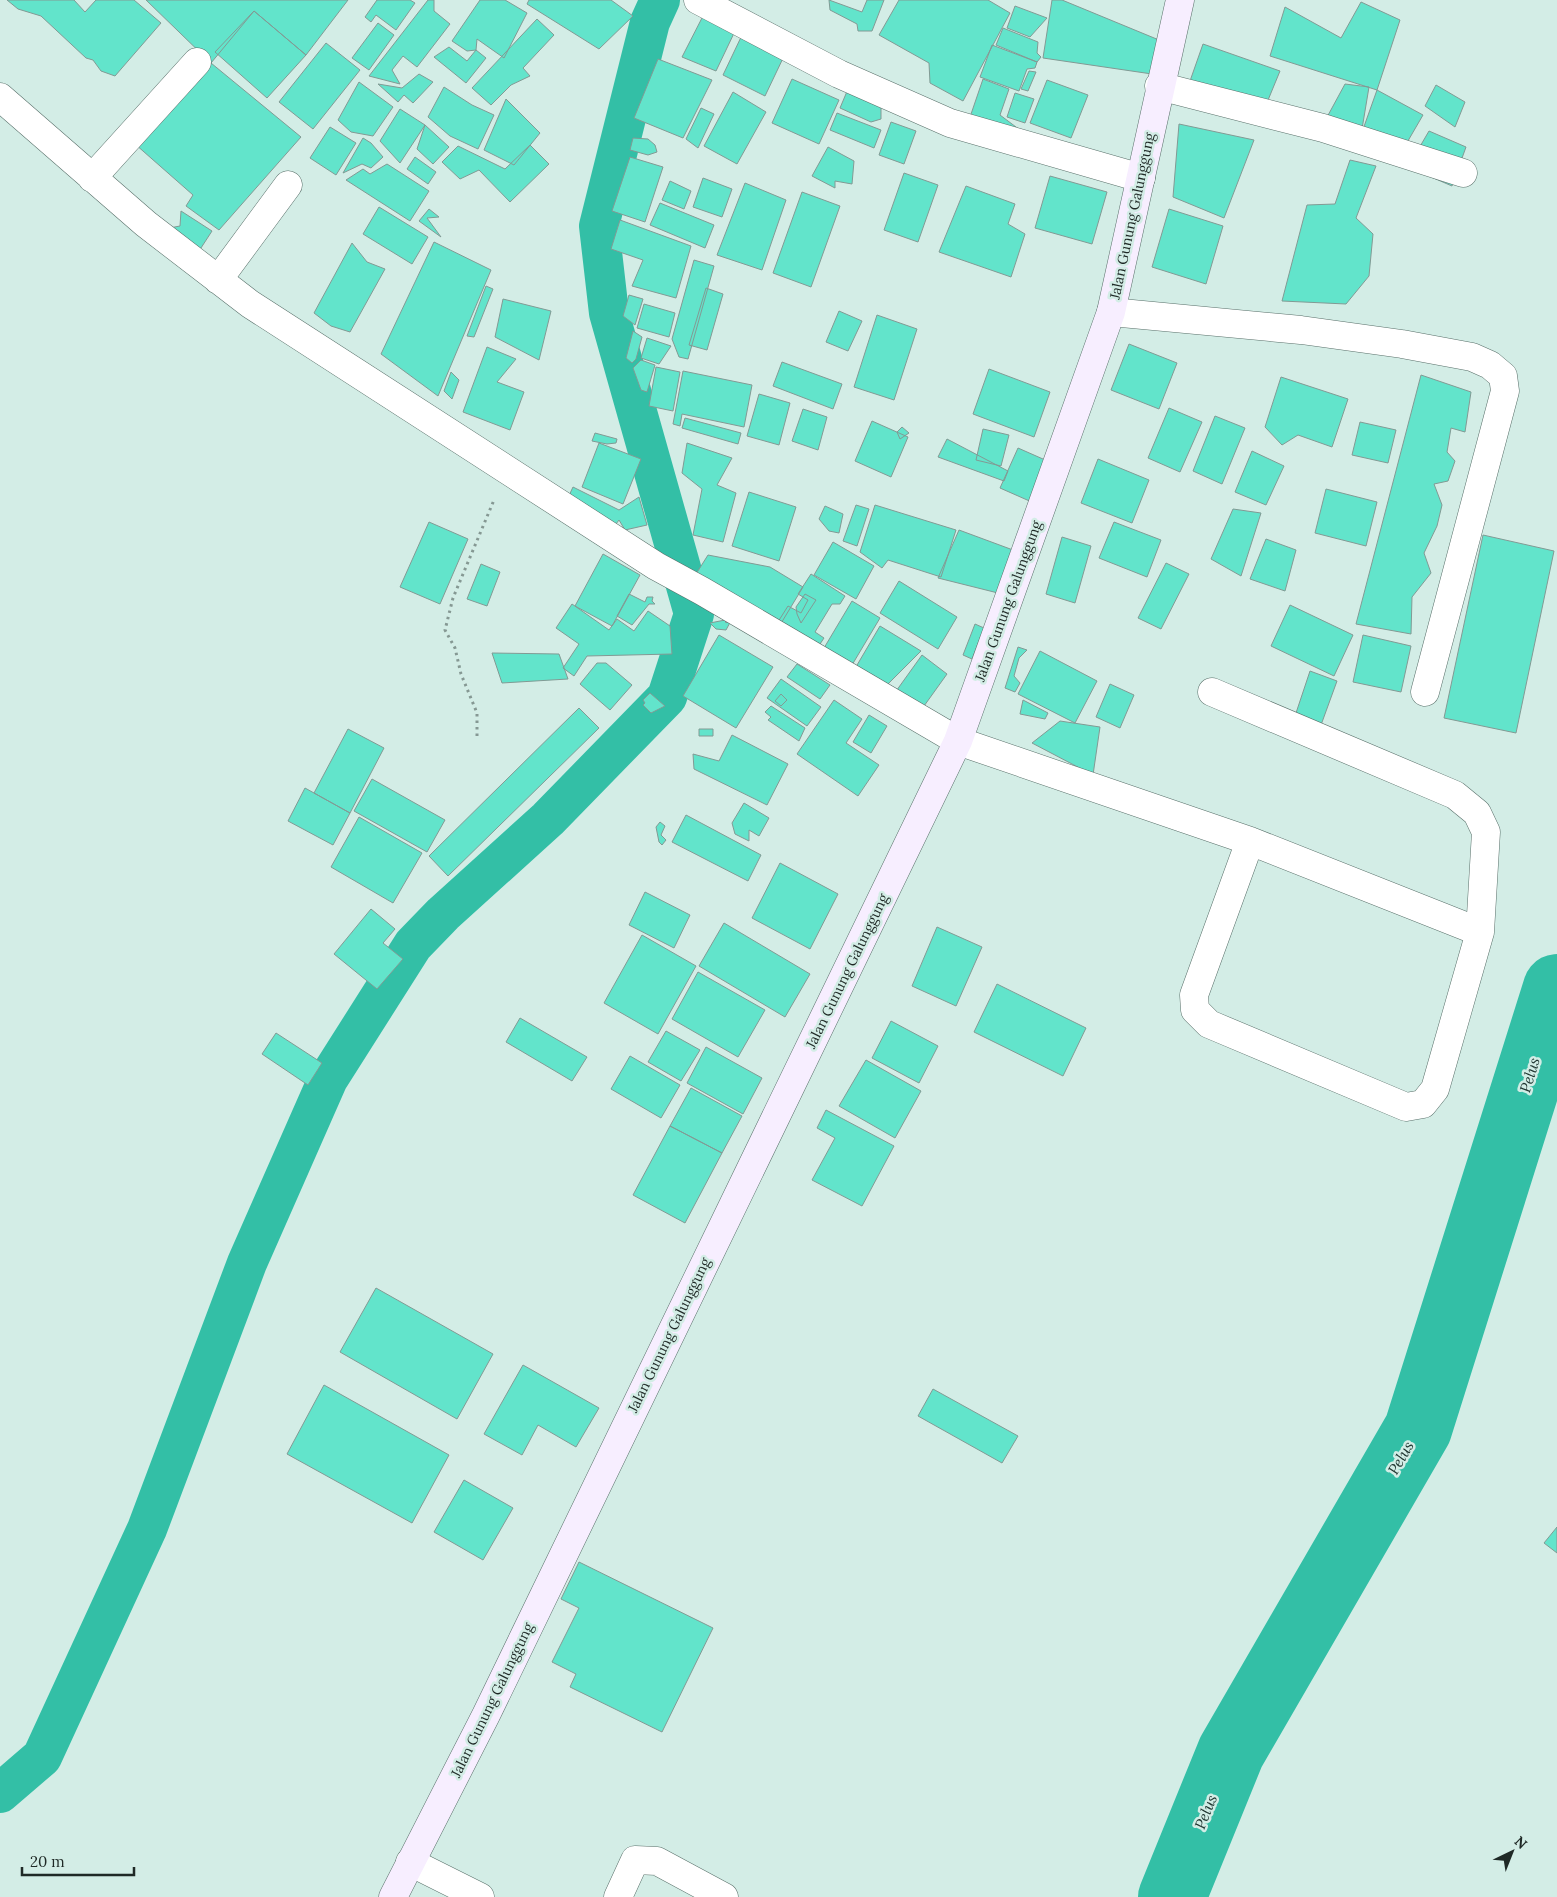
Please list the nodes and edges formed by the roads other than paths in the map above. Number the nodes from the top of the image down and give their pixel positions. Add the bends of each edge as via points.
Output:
1 (698, 0) edge
2 (1180, 0) edge
3 (197, 62) dead end
4 (1159, 86) junction
5 (0, 97) edge
6 (1463, 173) dead end
7 (92, 178) junction
8 (1141, 178) junction
9 (288, 185) dead end
10 (218, 280) junction
11 (1111, 312) junction
12 (1212, 692) dead end
13 (1425, 692) dead end
14 (958, 741) junction
15 (1250, 841) junction
16 (1480, 932) junction
17 (410, 1862) junction
18 (393, 1897) edge
19 (480, 1897) edge
20 (618, 1897) edge
21 (724, 1897) edge

1 - 8 street via 839,74 950,123
2 - 4 street, Jalan Gunung Galunggung
3 - 7 street
4 - 6 street via 1323,128
4 - 8 street, Jalan Gunung Galunggung
5 - 7 street
7 - 10 street
8 - 11 street, Jalan Gunung Galunggung
9 - 10 street
10 - 14 street via 250,304 656,566
11 - 13 street via 1301,330 1402,344 1472,357 1490,365 1503,376 1505,391
11 - 14 street, Jalan Gunung Galunggung
12 - 16 street via 1455,795 1476,813 1486,832
14 - 15 street
14 - 17 street, Jalan Gunung Galunggung via 486,1715
15 - 16 street
15 - 16 street via 1194,995 1195,1010 1209,1024 1406,1107 1423,1104 1435,1089
17 - 18 street, Jalan Gunung Galunggung
17 - 19 street
20 - 21 street via 636,1860 657,1861

